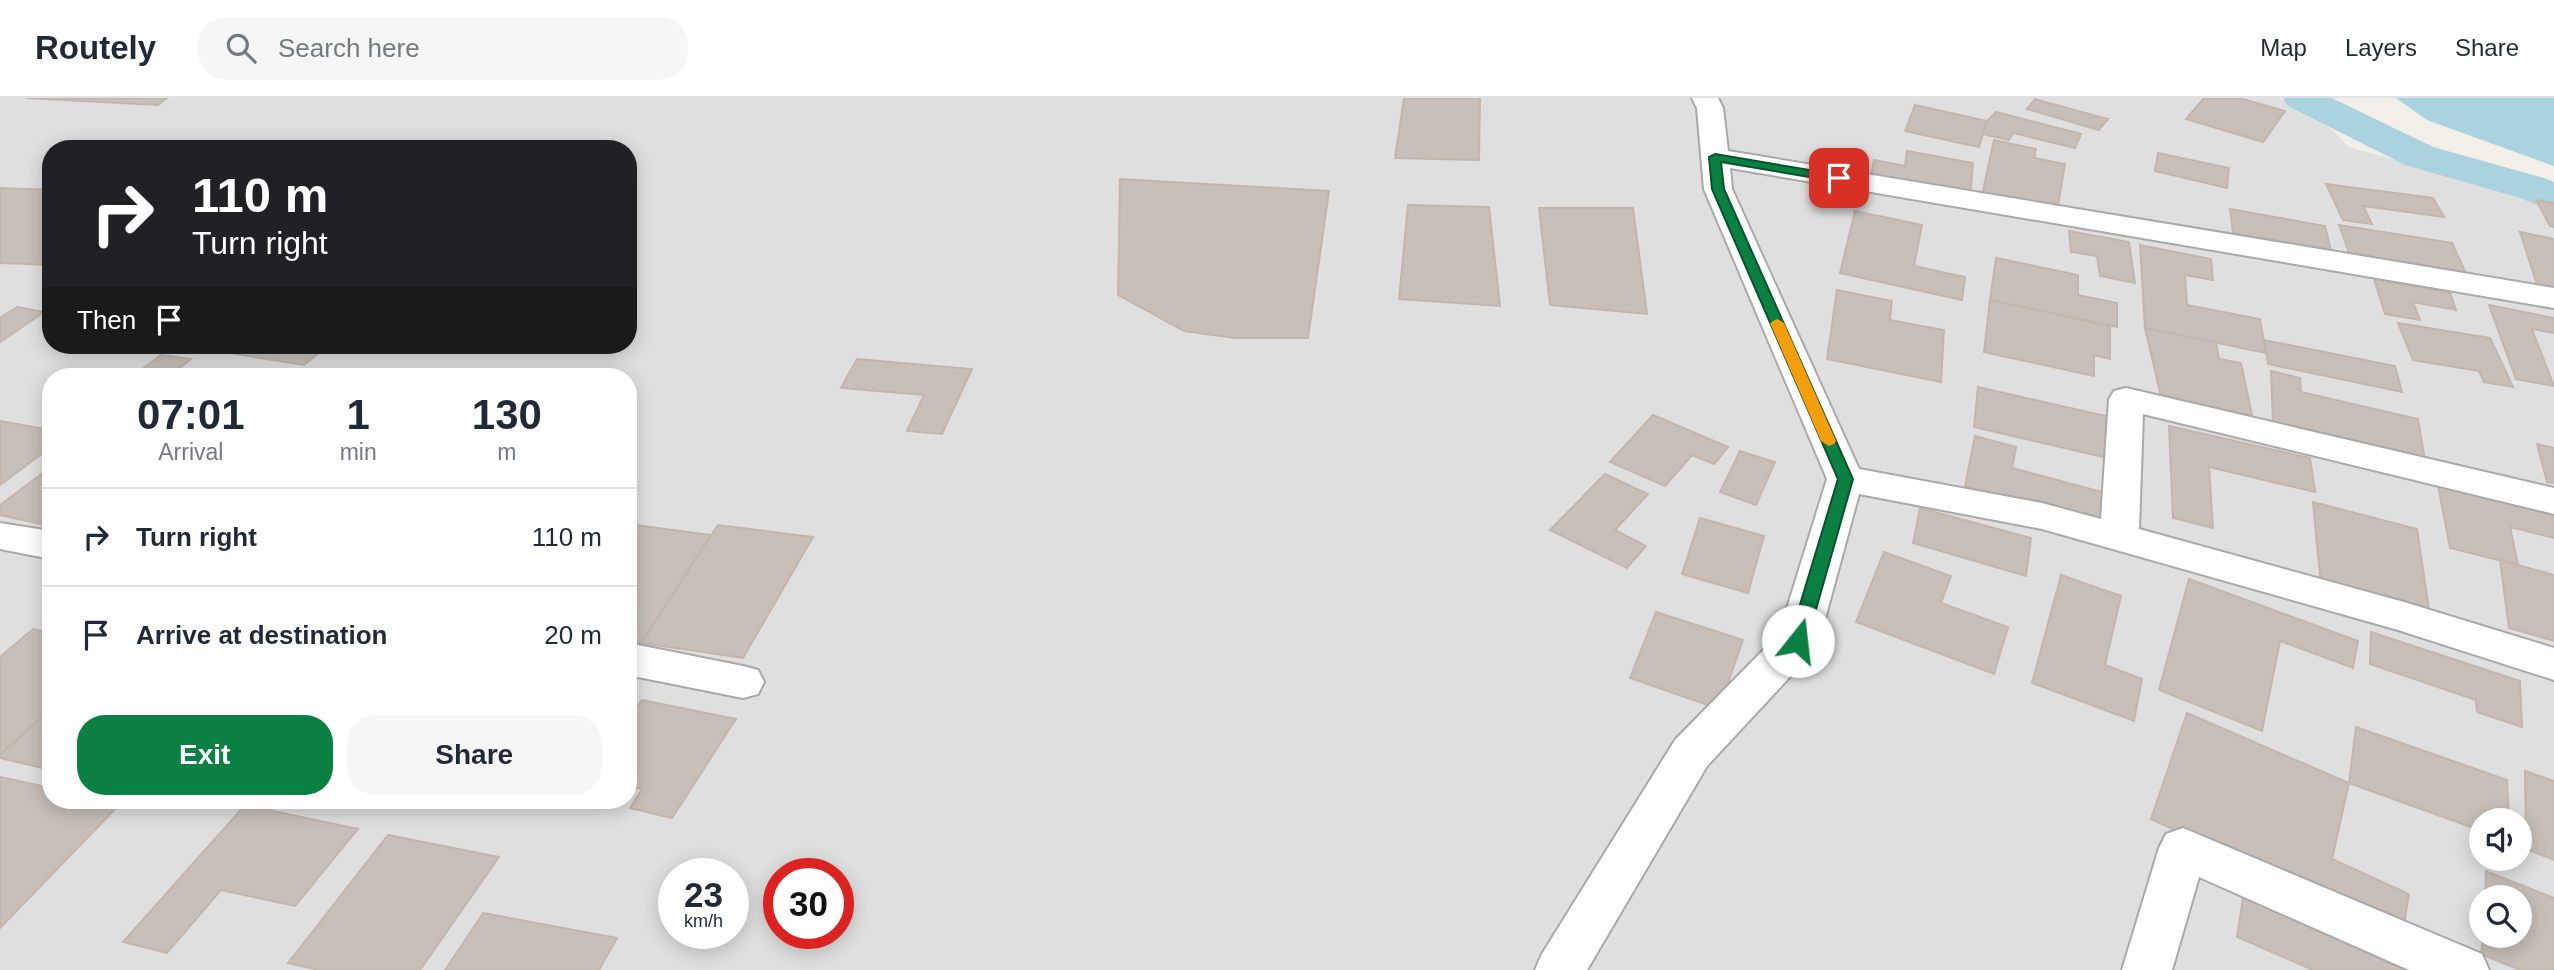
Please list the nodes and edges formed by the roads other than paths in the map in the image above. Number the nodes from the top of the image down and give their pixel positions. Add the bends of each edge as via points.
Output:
1 (1704, 98) edge
2 (1715, 157) junction
3 (2554, 298) edge
4 (1845, 479) junction
5 (2554, 501) edge
6 (0, 536) edge
7 (2119, 537) junction
8 (42, 543) edge
9 (637, 661) edge
10 (2554, 664) edge
11 (743, 682) dead end
12 (1560, 970) edge
13 (2147, 970) edge
14 (2464, 970) edge

1 - 2 street via 1710,108
2 - 3 street
2 - 4 street via 1718,189
4 - 7 street via 2042,516
4 - 12 street via 1798,641 1691,753
5 - 7 street via 2126,399
6 - 8 street
7 - 10 street
9 - 11 street
13 - 14 street via 2183,848

